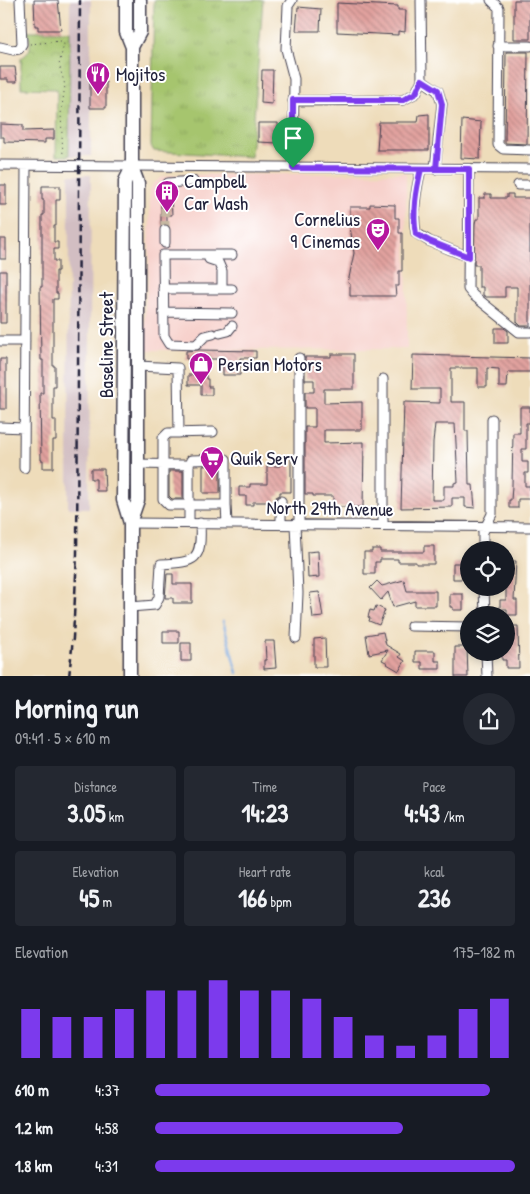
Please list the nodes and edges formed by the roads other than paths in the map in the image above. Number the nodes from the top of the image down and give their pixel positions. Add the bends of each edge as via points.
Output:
1 (20, 0) edge
2 (126, 0) edge
3 (140, 0) edge
4 (292, 0) edge
5 (422, 0) edge
6 (491, 0) edge
7 (498, 46) junction
8 (530, 46) edge
9 (0, 47) edge
10 (132, 47) junction
11 (422, 80) junction
12 (293, 100) junction
13 (530, 150) edge
14 (0, 165) edge
15 (26, 166) junction
16 (132, 167) junction
17 (293, 168) junction
18 (421, 169) junction
19 (436, 169) junction
20 (469, 169) junction
21 (530, 169) edge
22 (193, 181) dead end
23 (518, 185) dead end
24 (530, 185) edge
25 (165, 195) dead end
26 (165, 230) tunnel mouth
27 (165, 243) dead end
28 (167, 255) junction
29 (232, 255) dead end
30 (469, 257) junction
31 (222, 288) junction
32 (232, 288) dead end
33 (163, 289) junction
34 (164, 312) junction
35 (232, 313) dead end
36 (232, 326) dead end
37 (530, 332) edge
38 (0, 341) edge
39 (25, 341) junction
40 (299, 358) dead end
41 (138, 366) junction
42 (383, 379) dead end
43 (492, 419) dead end
44 (0, 427) edge
45 (24, 428) junction
46 (213, 432) dead end
47 (180, 433) junction
48 (138, 464) junction
49 (163, 464) junction
50 (189, 465) junction
51 (24, 468) dead end
52 (281, 500) dead end
53 (189, 505) junction
54 (226, 505) junction
55 (130, 523) junction
56 (189, 524) junction
57 (200, 524) junction
58 (226, 524) junction
59 (281, 524) junction
60 (297, 524) junction
61 (383, 525) junction
62 (486, 526) junction
63 (530, 526) edge
64 (482, 541) edge
65 (130, 607) junction
66 (410, 626) dead end
67 (460, 627) edge
68 (296, 638) dead end
69 (486, 661) edge
70 (130, 676) edge
71 (487, 676) edge

1 - 9 street via 20,46 13,50
2 - 10 highway, Baseline Street via 126,32
3 - 10 highway, Baseline Street via 140,32
4 - 12 street via 288,6 286,49 294,78
5 - 11 street
6 - 7 street via 499,8
7 - 8 street
7 - 13 street via 498,145 503,149
10 - 16 highway, Baseline Street
11 - 12 street via 416,93 403,100
11 - 19 street via 438,90 442,104
12 - 17 street
14 - 15 street
15 - 16 street
15 - 39 street
16 - 17 street
16 - 41 highway, Baseline Street via 138,183
16 - 55 highway, Baseline Street via 125,181 123,500
17 - 18 street
18 - 19 street
18 - 30 street via 413,220 416,234
19 - 20 street
20 - 21 street
20 - 30 street
22 - 25 street via 168,183
23 - 24 street
26 - 27 street
28 - 29 street
28 - 31 street via 177,259 210,258 218,262 222,271
28 - 33 street via 163,255
30 - 37 street via 468,289 520,332
31 - 32 street
31 - 33 street
33 - 34 street
34 - 35 street
34 - 36 street via 164,336 169,344 196,345 205,336 228,331
38 - 39 street
39 - 45 street
40 - 60 street
41 - 47 street via 178,368
41 - 48 highway, Baseline Street
42 - 61 street
43 - 62 street via 492,514
44 - 45 street
45 - 51 street
46 - 47 street
47 - 49 street via 168,433 163,438
48 - 49 street
48 - 55 highway, Baseline Street via 138,500
49 - 50 street
49 - 53 street via 163,499 169,505
50 - 53 street
50 - 54 street via 191,460 226,459
52 - 59 street
53 - 54 street
53 - 56 street
54 - 58 street
55 - 56 street, North 29th Avenue
55 - 65 highway, Baseline Street
56 - 57 street, North 29th Avenue
57 - 58 street, North 29th Avenue
57 - 65 street via 198,554 188,562 161,564 159,597 154,605
58 - 59 street, North 29th Avenue
59 - 60 street, North 29th Avenue
60 - 61 street, North 29th Avenue
60 - 68 street
61 - 62 street, North 29th Avenue
62 - 63 street, North 29th Avenue
62 - 64 street
65 - 70 highway, Baseline Street
66 - 67 street
69 - 71 street

